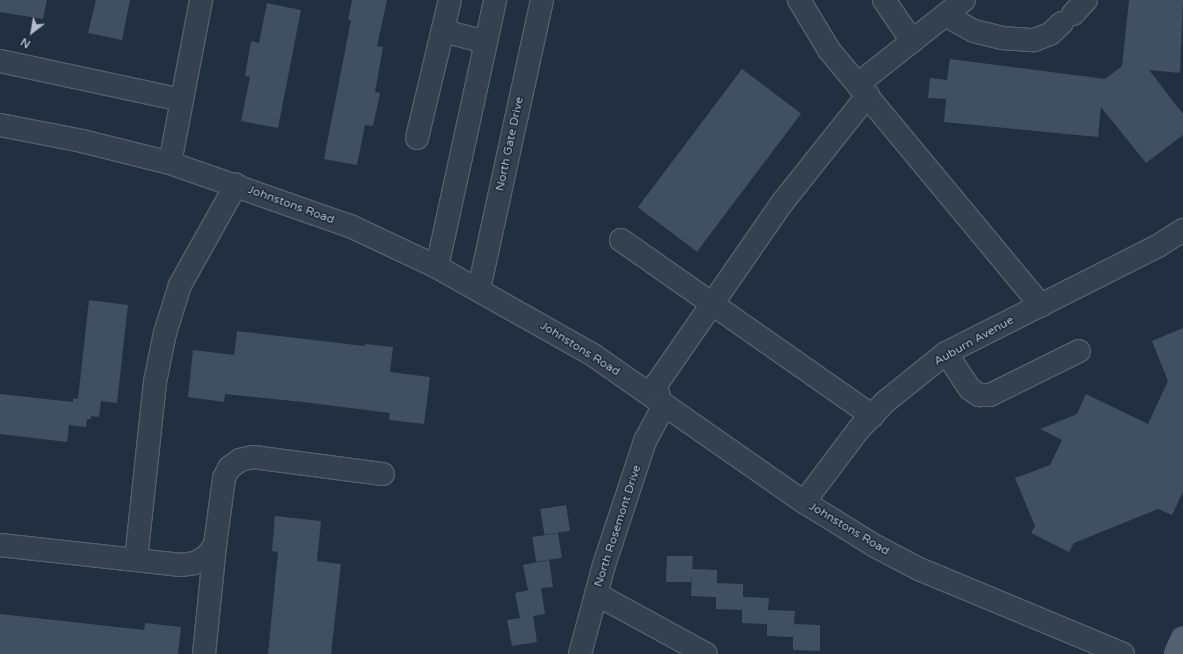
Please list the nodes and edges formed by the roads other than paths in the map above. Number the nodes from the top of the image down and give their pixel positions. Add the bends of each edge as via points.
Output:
1 (201, 0) edge
2 (450, 0) edge
3 (495, 0) edge
4 (542, 0) edge
5 (799, 0) edge
6 (884, 0) edge
7 (964, 0) edge
8 (1073, 13) edge
9 (945, 15) junction
10 (443, 31) junction
11 (912, 41) junction
12 (486, 42) junction
13 (0, 61) edge
14 (863, 90) junction
15 (182, 100) junction
16 (0, 125) edge
17 (417, 138) dead end
18 (170, 163) junction
19 (236, 184) junction
20 (1183, 230) edge
21 (621, 240) dead end
22 (437, 267) junction
23 (479, 289) junction
24 (712, 304) junction
25 (1041, 305) junction
26 (1079, 351) dead end
27 (946, 353) junction
28 (661, 402) junction
29 (872, 416) junction
30 (383, 474) dead end
31 (804, 502) junction
32 (0, 545) edge
33 (215, 546) junction
34 (136, 560) junction
35 (596, 594) junction
36 (1183, 638) edge
37 (204, 654) edge
38 (580, 654) edge
39 (706, 654) edge
40 (1123, 654) edge
41 (1176, 654) edge

1 - 15 street
2 - 10 street
3 - 12 street
4 - 23 street, North Gate Drive
5 - 14 street via 829,50
6 - 11 street
7 - 9 street
8 - 9 street via 1050,34 1034,40 1002,38 974,31
9 - 11 street
10 - 12 street
10 - 17 street
11 - 14 street
12 - 22 street
13 - 15 street
14 - 24 street
14 - 25 street
15 - 18 street
16 - 18 street, Johnstons Road via 82,141
18 - 19 street, Johnstons Road
19 - 22 street, Johnstons Road via 350,226
19 - 34 street via 180,285 165,333 155,382
20 - 25 street, Auburn Avenue via 1158,246
21 - 24 street
22 - 23 street, Johnstons Road
23 - 28 street, Johnstons Road via 593,355
24 - 28 street via 656,385
24 - 29 street
25 - 27 street, Auburn Avenue
26 - 27 street via 990,395 979,395 970,389
27 - 29 street, Auburn Avenue via 913,377
28 - 31 street, Johnstons Road
28 - 35 street, North Rosemont Drive via 658,420 645,441
29 - 31 street, Auburn Avenue
30 - 33 street via 253,457 240,460 229,468 224,478
31 - 40 street, Johnstons Road via 875,546 919,569
32 - 34 street
33 - 34 street via 207,556 195,563 181,565
33 - 37 street
35 - 38 street, North Rosemont Drive
35 - 39 street
36 - 41 main road

